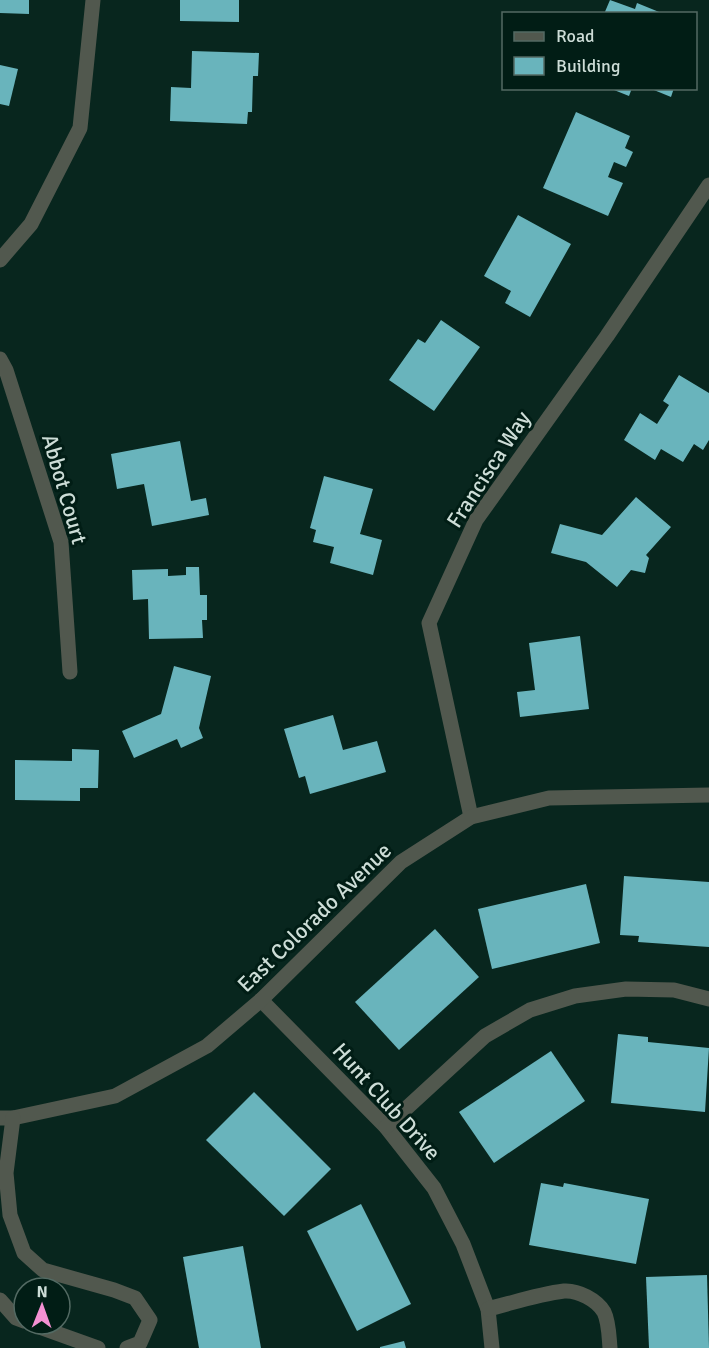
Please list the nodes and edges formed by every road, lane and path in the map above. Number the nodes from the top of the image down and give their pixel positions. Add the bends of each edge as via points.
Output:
1 (93, 0) edge
2 (709, 184) edge
3 (0, 260) edge
4 (0, 358) edge
5 (70, 672) dead end
6 (709, 795) edge
7 (471, 817) junction
8 (709, 999) edge
9 (261, 1000) junction
10 (7, 1118) edge
11 (386, 1126) junction
12 (0, 1300) edge
13 (488, 1309) junction
14 (12, 1314) edge
15 (64, 1336) edge
16 (98, 1348) edge
17 (127, 1348) edge
18 (492, 1348) edge
19 (610, 1348) edge

1 - 3 street via 80,128 32,224
2 - 7 street, Francisca Way via 476,520 429,623
4 - 5 street, Abbot Court via 61,542
6 - 7 street, East Colorado Avenue via 549,798
7 - 9 street, East Colorado Avenue via 401,862
8 - 11 street via 674,990 626,989 575,996 530,1010 485,1036
9 - 10 street, East Colorado Avenue via 207,1046 115,1096
9 - 11 street, Hunt Club Drive
10 - 17 street via 10,1215 24,1254 43,1270 135,1298 150,1320 140,1344
11 - 13 street, Hunt Club Drive via 434,1188 463,1244
12 - 14 street
13 - 18 street, Hunt Club Drive
13 - 19 street via 566,1291 582,1295 604,1312
15 - 16 street

